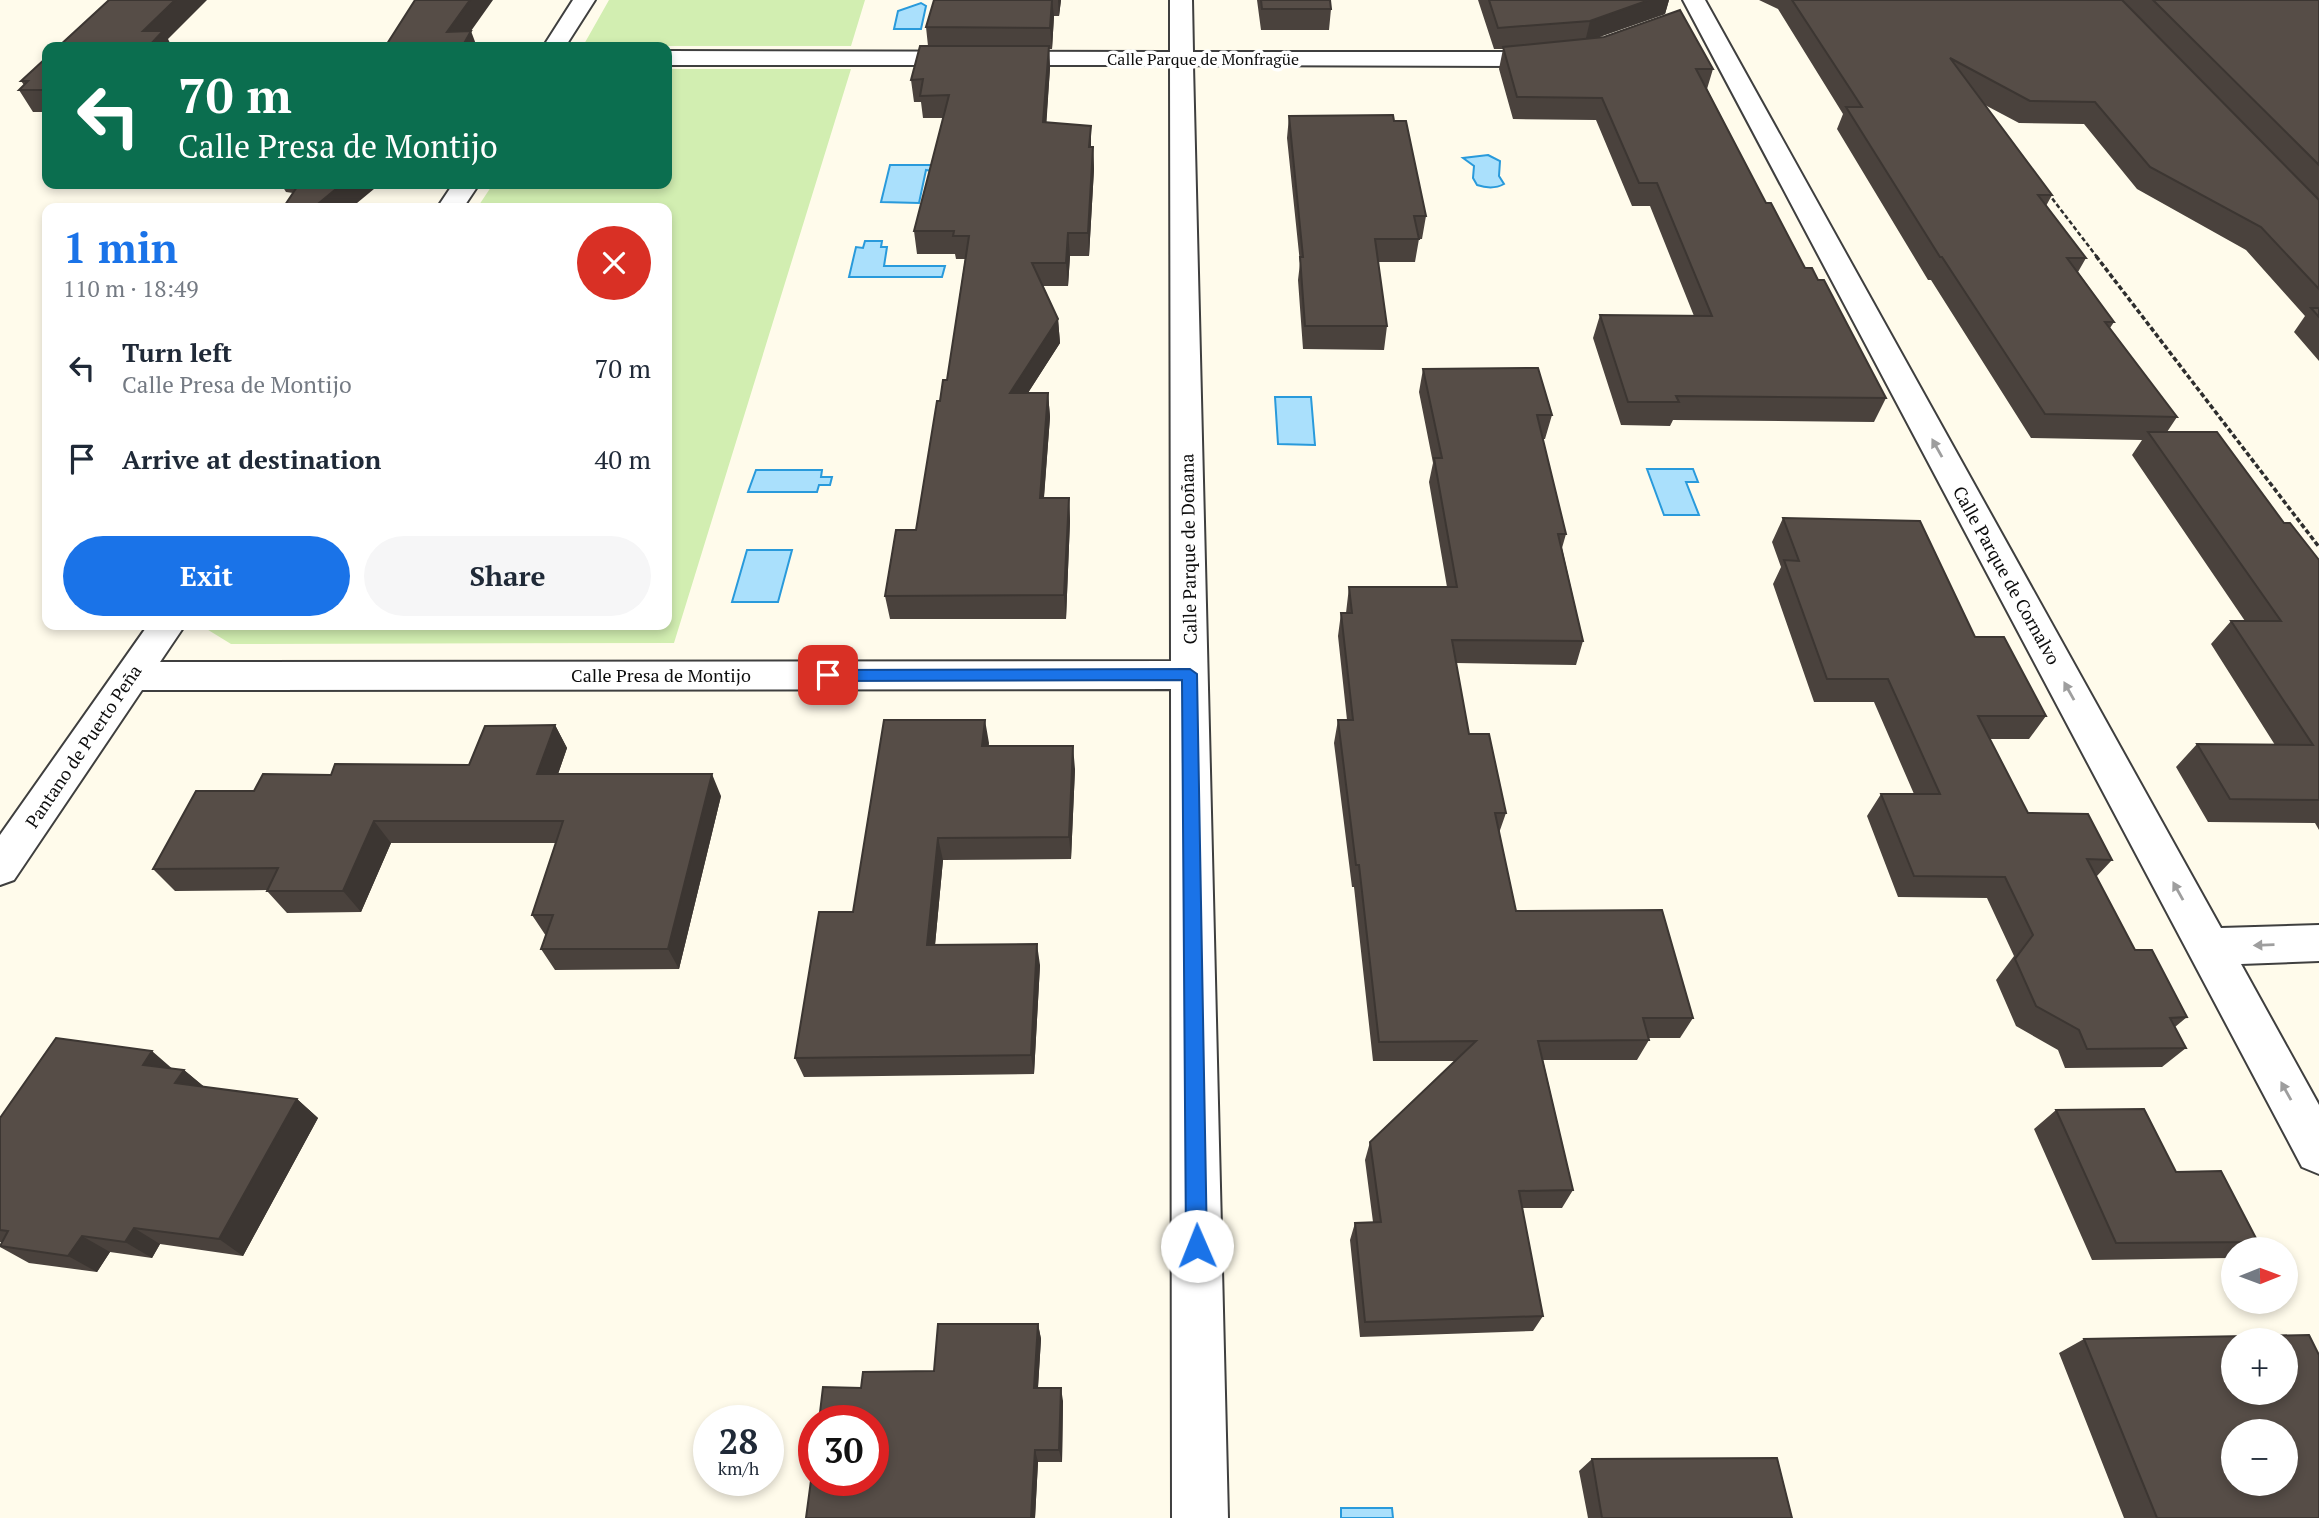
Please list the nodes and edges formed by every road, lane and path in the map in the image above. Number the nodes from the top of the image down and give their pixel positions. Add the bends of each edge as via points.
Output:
1 (584, 0) edge
2 (1181, 0) edge
3 (1697, 9) edge
4 (557, 42) edge
5 (1578, 53) edge
6 (672, 58) edge
7 (1182, 59) junction
8 (2043, 186) edge
9 (2319, 547) edge
10 (163, 630) edge
11 (1190, 674) junction
12 (131, 676) junction
13 (0, 868) edge
14 (2319, 943) edge
15 (2208, 947) junction
16 (2319, 1151) edge
17 (1200, 1518) edge

1 - 4 street
2 - 7 street, Calle Parque de Doñana
15 -> 3 street, Calle Parque de Cornalvo
5 - 7 street, Calle Parque de Monfragüe via 1516,59
6 - 7 street, Calle Parque de Monfragüe
7 - 11 street, Calle Parque de Doñana
8 - 9 path
10 - 12 street, Pantano de Puerto Peña
11 - 12 street, Calle Presa de Montijo
11 - 17 street, Calle Parque de Doñana
12 - 13 street, Pantano de Puerto Peña
14 -> 15 street
16 -> 15 street, Calle Parque de Cornalvo

